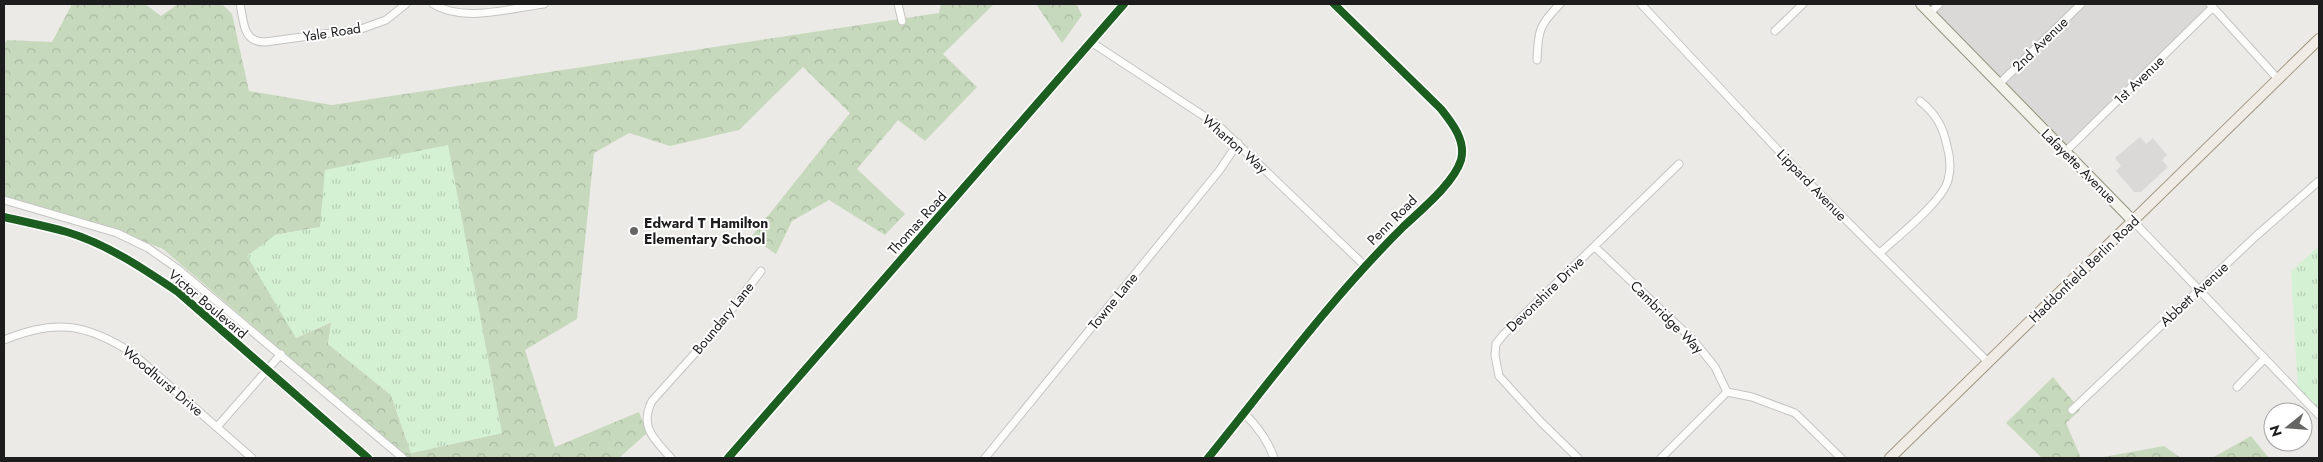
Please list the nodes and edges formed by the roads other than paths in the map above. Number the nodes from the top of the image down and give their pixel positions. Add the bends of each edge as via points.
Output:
1 (240, 4) edge
2 (406, 4) edge
3 (433, 4) edge
4 (544, 4) edge
5 (898, 4) edge
6 (1124, 4) edge
7 (1334, 4) edge
8 (1560, 4) edge
9 (1641, 4) edge
10 (1803, 4) edge
11 (1921, 4) edge
12 (1939, 4) edge
13 (2081, 4) edge
14 (2211, 6) edge
15 (1930, 12) junction
16 (902, 21) dead end
17 (1775, 31) dead end
18 (2319, 39) edge
19 (1091, 42) junction
20 (1537, 60) dead end
21 (2277, 78) junction
22 (1998, 84) junction
23 (1920, 101) dead end
24 (1238, 143) junction
25 (2065, 152) junction
26 (1679, 164) dead end
27 (2319, 181) edge
28 (4, 200) edge
29 (4, 217) edge
30 (2133, 221) junction
31 (1595, 247) junction
32 (1880, 253) junction
33 (1364, 265) junction
34 (760, 271) dead end
35 (2199, 290) junction
36 (4, 340) edge
37 (281, 354) junction
38 (2264, 358) junction
39 (1988, 362) junction
40 (266, 369) junction
41 (2237, 387) dead end
42 (1727, 392) junction
43 (2072, 410) dead end
44 (1244, 413) junction
45 (2319, 415) edge
46 (217, 427) junction
47 (252, 458) edge
48 (368, 458) edge
49 (403, 458) edge
50 (671, 458) edge
51 (728, 458) edge
52 (985, 458) edge
53 (1208, 458) edge
54 (1274, 458) edge
55 (1578, 458) edge
56 (1661, 458) edge
57 (1841, 458) edge
58 (1890, 458) edge

1 - 2 street, Yale Road via 245,32 253,40 265,42 361,29 386,20
3 - 4 street via 443,10 463,13
5 - 16 street
6 - 19 street, Thomas Road
7 - 33 street, Penn Road via 1441,109 1453,124 1463,148 1458,168 1450,180
8 - 20 street via 1538,33
9 - 32 street, Lippard Avenue via 1807,181
10 - 17 street
11 - 15 street, Lafayette Avenue
12 - 15 street
13 - 22 street, 2nd Avenue
14 - 21 street
14 - 25 street, 1st Avenue
15 - 22 street, Lafayette Avenue
18 - 21 main road, Haddonfield Berlin Road
19 - 24 street, Wharton Way via 1212,121
19 - 51 street, Thomas Road
21 - 30 main road, Haddonfield Berlin Road
22 - 25 street, Lafayette Avenue
23 - 32 street via 1933,111 1945,136 1949,152 1948,180 1938,198
24 - 33 street, Wharton Way
24 - 52 street, Towne Lane
25 - 30 street, Lafayette Avenue
26 - 31 street, Devonshire Drive
27 - 35 street, Abbett Avenue
28 - 37 street, Victor Boulevard via 117,233 148,248
29 - 40 street, Victor Boulevard via 69,232 106,248 178,292
30 - 35 street, Lafayette Avenue
30 - 39 main road, Haddonfield Berlin Road
31 - 42 street, Cambridge Way via 1694,342 1715,367
31 - 55 street, Devonshire Drive via 1503,335 1496,344 1495,355 1499,376 1507,387
32 - 39 street, Lippard Avenue
33 - 44 street, Penn Road
34 - 50 street, Boundary Lane via 646,412 650,432
35 - 38 street, Lafayette Avenue
35 - 43 street, Abbett Avenue
36 - 46 street, Woodhurst Drive via 56,326 84,330 116,343 132,352
37 - 40 street
37 - 49 street, Victor Boulevard
38 - 41 street
38 - 45 street, Lafayette Avenue
39 - 58 main road, Haddonfield Berlin Road
40 - 46 street
40 - 48 street, Victor Boulevard
42 - 56 street
42 - 57 street via 1752,397 1795,413
44 - 53 street, Penn Road
44 - 54 street via 1257,426
46 - 47 street, Woodhurst Drive

